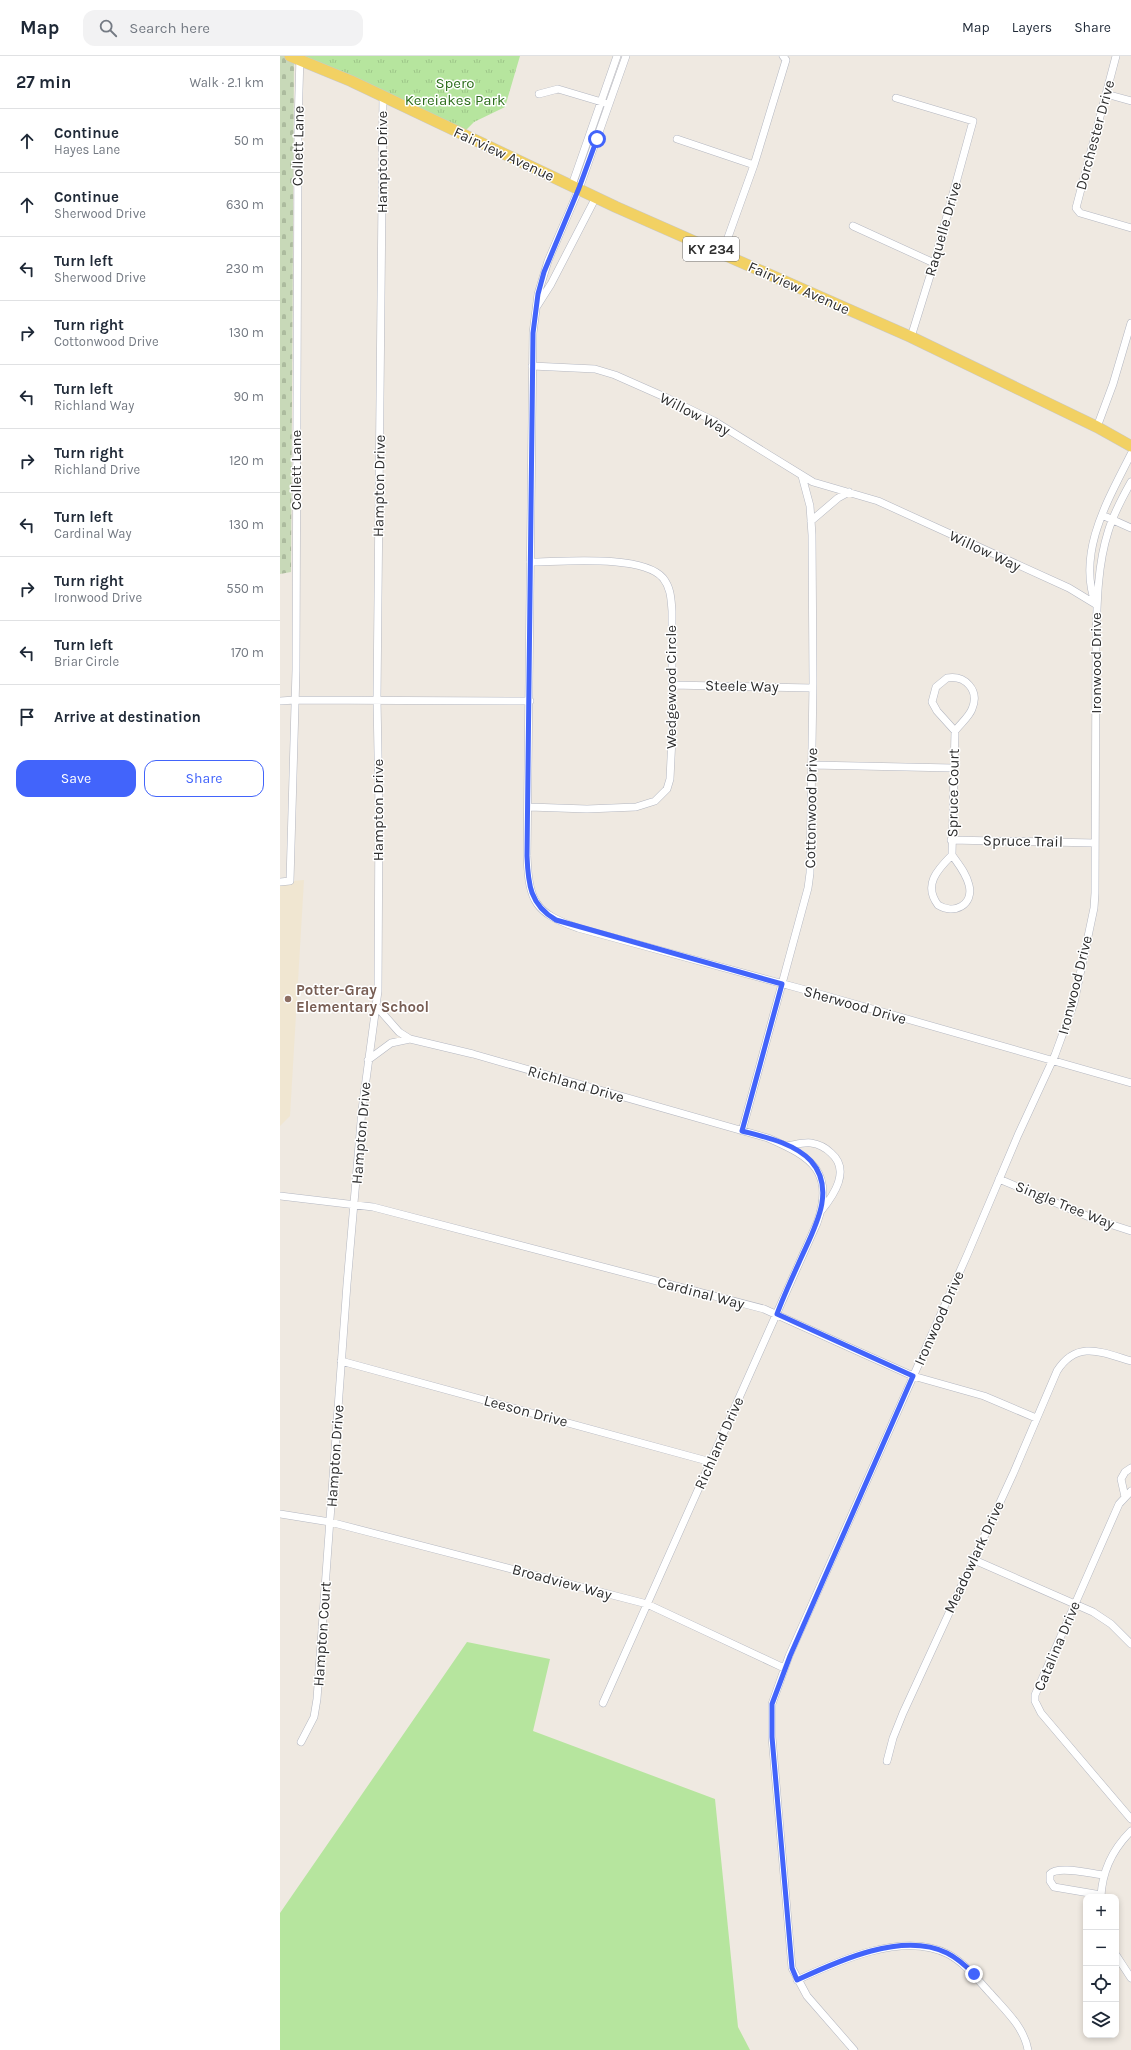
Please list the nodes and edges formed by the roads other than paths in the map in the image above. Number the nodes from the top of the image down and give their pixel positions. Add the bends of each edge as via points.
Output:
1 (617, 56) edge
2 (626, 56) edge
3 (783, 56) edge
4 (1116, 56) edge
5 (297, 57) edge
6 (539, 94) dead end
7 (1106, 94) junction
8 (383, 96) junction
9 (896, 98) dead end
10 (1131, 101) edge
11 (601, 102) junction
12 (609, 105) junction
13 (677, 139) dead end
14 (754, 165) junction
15 (575, 187) junction
16 (596, 197) junction
17 (853, 226) dead end
18 (1131, 228) edge
19 (722, 254) junction
20 (934, 263) junction
21 (536, 308) junction
22 (1131, 323) edge
23 (911, 337) junction
24 (532, 366) junction
25 (1097, 427) junction
26 (1131, 446) edge
27 (1131, 454) edge
28 (802, 476) junction
29 (1131, 482) edge
30 (849, 492) junction
31 (1102, 515) junction
32 (1112, 519) junction
33 (811, 521) junction
34 (1131, 528) edge
35 (530, 562) junction
36 (1097, 605) junction
37 (672, 685) junction
38 (813, 688) junction
39 (377, 699) junction
40 (295, 700) junction
41 (280, 701) edge
42 (530, 701) junction
43 (955, 731) junction
44 (812, 765) junction
45 (953, 768) junction
46 (529, 807) junction
47 (951, 840) junction
48 (1095, 843) junction
49 (952, 855) junction
50 (280, 882) edge
51 (782, 984) junction
52 (377, 1007) junction
53 (410, 1039) junction
54 (368, 1060) junction
55 (1052, 1062) junction
56 (1131, 1083) edge
57 (742, 1131) junction
58 (786, 1146) junction
59 (999, 1180) junction
60 (280, 1196) edge
61 (354, 1204) junction
62 (820, 1213) junction
63 (1131, 1231) edge
64 (777, 1314) junction
65 (341, 1361) junction
66 (1131, 1361) edge
67 (913, 1376) junction
68 (1036, 1418) junction
69 (711, 1462) junction
70 (1131, 1468) edge
71 (1131, 1491) edge
72 (1125, 1496) junction
73 (280, 1514) edge
74 (330, 1522) junction
75 (972, 1559) junction
76 (647, 1604) junction
77 (1075, 1604) junction
78 (1131, 1644) edge
79 (784, 1668) junction
80 (603, 1703) dead end
81 (301, 1742) dead end
82 (887, 1761) dead end
83 (1131, 1819) edge
84 (1131, 1831) edge
85 (1104, 1875) junction
86 (1091, 1894) edge
87 (1101, 1894) edge
88 (1119, 1960) edge
89 (1131, 1978) edge
90 (797, 1980) junction
91 (854, 2050) edge
92 (1028, 2050) edge

1 - 11 street
2 - 12 street
3 - 14 street via 786,60
4 - 7 street, Dorchester Drive
5 - 8 main road, Fairview Avenue / KY 234
5 - 40 street, Collett Lane
6 - 11 street via 558,89
7 - 10 street
7 - 18 street, Dorchester Drive via 1076,210
8 - 15 main road, Fairview Avenue / KY 234
8 - 39 street, Hampton Drive
9 - 20 street, Raquelle Drive via 973,121
11 - 12 street
11 - 15 street
12 - 15 street
13 - 14 street
14 - 19 street
15 - 16 main road, Fairview Avenue / KY 234
15 - 21 street, Sherwood Drive via 548,262
16 - 19 main road, Fairview Avenue / KY 234
16 - 21 street, Sherwood Drive
17 - 20 street
19 - 23 main road, Fairview Avenue / KY 234
20 - 23 street, Raquelle Drive
21 - 24 street, Sherwood Drive
22 - 25 street
23 - 25 main road, Fairview Avenue / KY 234
24 - 28 street, Willow Way via 595,369 615,375 714,421
24 - 35 street, Sherwood Drive
25 - 26 main road, Fairview Avenue / KY 234
27 - 31 street, Ironwood Drive
28 - 30 street, Willow Way via 813,482
28 - 33 street, Cottonwood Drive
29 - 32 street, Ironwood Drive
30 - 33 street
30 - 36 street, Willow Way via 878,501 1069,588
31 - 32 street
31 - 36 street, Ironwood Drive via 1090,561 1090,586
32 - 34 street
32 - 36 street, Ironwood Drive via 1102,556
33 - 38 street, Cottonwood Drive
35 - 37 street, Wedgewood Circle via 634,564 658,573 670,593
35 - 42 street, Sherwood Drive
36 - 48 street, Ironwood Drive
37 - 38 street, Steele Way
37 - 46 street, Wedgewood Circle via 670,779 667,789 659,798 636,807
38 - 44 street, Cottonwood Drive
39 - 40 street
39 - 42 street
39 - 52 street, Hampton Drive
40 - 41 street
40 - 50 street, Collett Lane via 290,881
42 - 46 street, Sherwood Drive
43 - 43 street via 970,713 975,699 968,683 952,678 939,684 932,702
43 - 45 street, Spruce Court
44 - 45 street
44 - 51 street, Cottonwood Drive via 808,888
45 - 47 street, Spruce Court
46 - 51 street, Sherwood Drive via 529,880 533,898 547,915 578,928
47 - 48 street, Spruce Trail
47 - 49 street, Spruce Court
48 - 55 street, Ironwood Drive via 1094,908 1074,1003
49 - 49 street via 934,876 931,887 938,906 951,910 962,907 970,891 964,872
51 - 55 street, Sherwood Drive
51 - 57 street, Cottonwood Drive
52 - 53 street, Richland Drive via 399,1032
52 - 54 street, Hampton Drive
53 - 54 street, Richland Drive via 391,1043
53 - 57 street, Richland Drive via 481,1056
54 - 61 street, Hampton Drive
55 - 56 street, Sherwood Drive
55 - 59 street, Ironwood Drive
57 - 58 street, Richland Drive
58 - 62 street, Richland Drive via 811,1162 821,1180 823,1190
58 - 62 street via 811,1143 828,1150 837,1160 839,1182
59 - 63 street, Single Tree Way via 1088,1217
59 - 67 street, Ironwood Drive
60 - 61 street, Cardinal Way
61 - 64 street, Cardinal Way via 560,1254
61 - 65 street, Hampton Drive
62 - 64 street, Richland Drive
64 - 67 street, Cardinal Way
64 - 69 street, Richland Drive
65 - 69 street, Leeson Drive
65 - 74 street, Hampton Drive
66 - 68 street, Meadowlark Drive via 1089,1351 1078,1352 1068,1357 1057,1371
67 - 68 street, Cardinal Way via 984,1396
67 - 79 street, Ironwood Drive
68 - 75 street, Meadowlark Drive via 1013,1474
69 - 76 street, Richland Drive
70 - 72 street via 1121,1479
71 - 72 street, Catalina Drive
72 - 77 street, Catalina Drive via 1119,1504
73 - 74 street, Broadview Way
74 - 76 street, Broadview Way
74 - 81 street, Hampton Court via 316,1709
75 - 77 street
75 - 82 street, Meadowlark Drive via 903,1713
76 - 79 street, Broadview Way
76 - 80 street, Richland Drive
77 - 78 street via 1111,1624
77 - 83 street, Catalina Drive via 1036,1690 1035,1701 1046,1718
79 - 90 street, Ironwood Drive via 772,1704 771,1724 791,1960
84 - 85 street via 1112,1856
85 - 86 street via 1064,1869 1050,1874 1050,1881 1054,1887
85 - 87 street
88 - 89 street
90 - 91 street, Ironwood Drive via 817,2009
90 - 92 street via 848,1957 870,1951 917,1947 938,1950 966,1966 1006,2010 1024,2036

